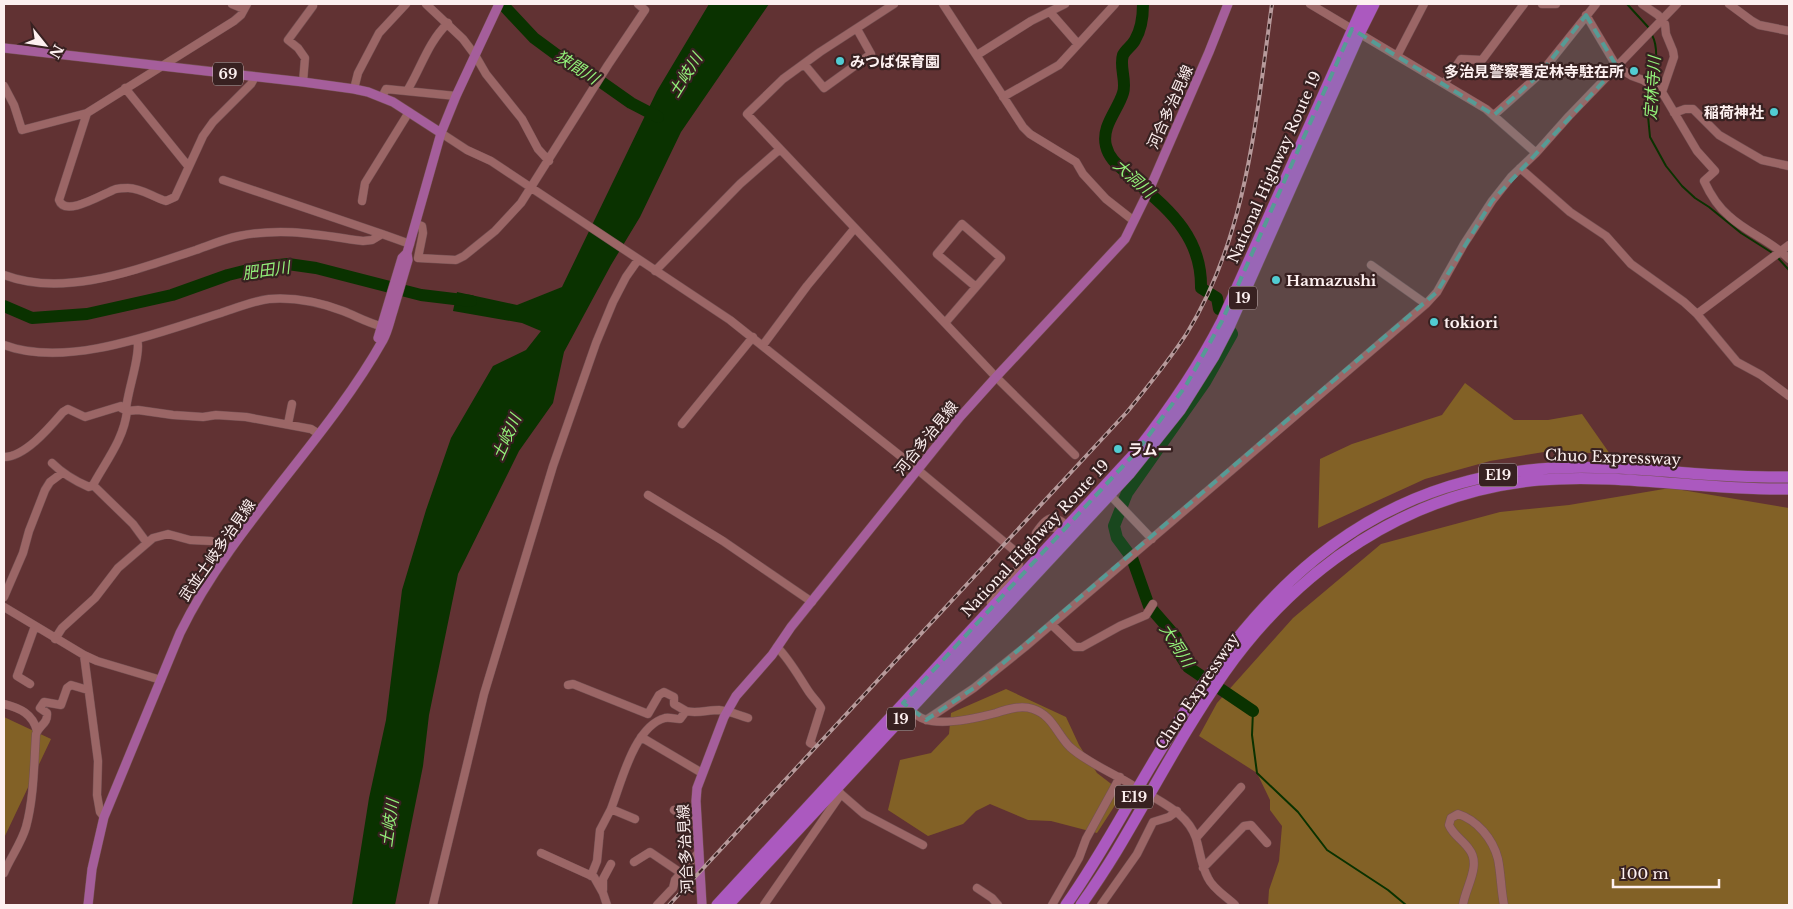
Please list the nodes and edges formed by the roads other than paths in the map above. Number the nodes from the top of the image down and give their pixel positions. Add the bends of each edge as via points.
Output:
1 (232, 4) edge
2 (406, 4) edge
3 (426, 4) edge
4 (499, 4) edge
5 (638, 4) edge
6 (894, 4) edge
7 (943, 4) edge
8 (1065, 4) edge
9 (1115, 4) edge
10 (1228, 4) edge
11 (1310, 4) edge
12 (1364, 4) edge
13 (1374, 4) edge
14 (1424, 4) edge
15 (1524, 4) edge
16 (1542, 4) edge
17 (1556, 4) edge
18 (1596, 4) edge
19 (1642, 4) edge
20 (1677, 4) edge
21 (1729, 4) edge
22 (312, 5) edge
23 (245, 6) edge
24 (1050, 12) junction
25 (1586, 14) junction
26 (1660, 20) junction
27 (448, 23) junction
28 (857, 29) junction
29 (1356, 30) junction
30 (1789, 31) edge
31 (1078, 44) junction
32 (4, 48) edge
33 (475, 55) junction
34 (978, 55) junction
35 (1397, 56) junction
36 (804, 64) junction
37 (160, 66) junction
38 (1617, 67) junction
39 (255, 76) junction
40 (303, 82) junction
41 (1444, 84) junction
42 (4, 86) edge
43 (125, 88) junction
44 (354, 89) junction
45 (407, 91) junction
46 (1662, 92) junction
47 (456, 96) junction
48 (382, 97) junction
49 (1003, 97) junction
50 (409, 112) junction
51 (87, 113) junction
52 (1674, 113) junction
53 (1494, 115) junction
54 (441, 133) junction
55 (780, 149) junction
56 (1536, 153) junction
57 (549, 161) junction
58 (188, 166) junction
59 (1789, 166) edge
60 (1520, 168) junction
61 (223, 180) dead end
62 (531, 189) junction
63 (362, 200) dead end
64 (1134, 221) junction
65 (416, 224) junction
66 (854, 228) junction
67 (382, 234) junction
68 (1789, 245) edge
69 (1781, 251) junction
70 (407, 254) junction
71 (1789, 259) edge
72 (638, 260) junction
73 (1371, 265) dead end
74 (655, 271) junction
75 (4, 275) edge
76 (976, 287) junction
77 (1426, 304) junction
78 (1697, 314) junction
79 (385, 323) junction
80 (945, 324) junction
81 (753, 337) junction
82 (137, 339) junction
83 (764, 345) junction
84 (4, 346) edge
85 (996, 377) junction
86 (1789, 396) edge
87 (292, 404) dead end
88 (127, 410) junction
89 (288, 424) junction
90 (682, 424) dead end
91 (319, 434) junction
92 (1075, 455) dead end
93 (4, 457) edge
94 (52, 463) dead end
95 (918, 470) junction
96 (62, 473) junction
97 (1789, 477) edge
98 (93, 485) junction
99 (1789, 489) edge
100 (648, 495) dead end
101 (1114, 499) junction
102 (1068, 530) junction
103 (1152, 539) junction
104 (211, 541) dead end
105 (1006, 542) junction
106 (147, 543) junction
107 (1015, 551) junction
108 (4, 597) edge
109 (812, 602) junction
110 (4, 607) edge
111 (1151, 607) dead end
112 (981, 618) junction
113 (1256, 623) junction
114 (1052, 625) junction
115 (35, 626) junction
116 (55, 639) junction
117 (777, 647) junction
118 (84, 655) junction
119 (161, 680) junction
120 (30, 684) dead end
121 (568, 685) dead end
122 (88, 690) junction
123 (1205, 691) junction
124 (4, 704) edge
125 (906, 706) junction
126 (686, 711) junction
127 (728, 712) junction
128 (748, 718) dead end
129 (926, 720) junction
130 (37, 731) junction
131 (641, 737) junction
132 (812, 744) dead end
133 (702, 774) junction
134 (1120, 777) junction
135 (1132, 785) dead end
136 (1241, 787) dead end
137 (836, 788) junction
138 (1155, 798) dead end
139 (611, 809) junction
140 (674, 810) dead end
141 (1177, 811) junction
142 (104, 817) junction
143 (635, 819) dead end
144 (697, 821) junction
145 (1196, 838) junction
146 (1267, 844) dead end
147 (923, 845) dead end
148 (541, 852) dead end
149 (699, 852) junction
150 (634, 862) dead end
151 (611, 864) dead end
152 (1204, 868) junction
153 (4, 873) edge
154 (680, 873) junction
155 (591, 876) junction
156 (977, 888) dead end
157 (603, 893) junction
158 (88, 905) edge
159 (433, 905) edge
160 (607, 905) edge
161 (657, 905) edge
162 (702, 905) edge
163 (716, 905) edge
164 (728, 905) edge
165 (764, 905) edge
166 (998, 905) edge
167 (1052, 905) edge
168 (1066, 905) edge
169 (1081, 905) edge
170 (1101, 905) edge
171 (1235, 905) edge
172 (1463, 905) edge
173 (1504, 905) edge

1 - 23 street
2 - 44 street via 380,32 358,73
3 - 27 street
4 - 33 main road, 武並土岐多治見線
5 - 57 street via 645,10
6 - 28 street
7 - 34 street
8 - 24 street
9 - 31 street
10 - 64 main road, 河合多治見線
11 - 29 street
12 - 29 highway, National Highway Route 19 / 19
13 - 29 highway, National Highway Route 19 / 19
14 - 35 street
15 - 41 street via 1482,60 1461,59
16 - 17 street
18 - 25 street
19 - 26 street
20 - 26 street
21 - 30 street via 1752,22
22 - 40 street via 288,40 306,58
23 - 37 street via 234,21
24 - 31 street
24 - 34 street via 1030,21
25 - 38 street
25 - 53 street via 1540,74
26 - 38 street
26 - 46 street via 1665,24 1674,57
27 - 33 street
27 - 45 street via 431,42
28 - 36 street
28 - 36 street via 871,54 824,88
29 - 35 street
29 - 101 highway, National Highway Route 19 / 19 via 1254,274 1214,356 1180,410
29 - 102 highway, National Highway Route 19 / 19 via 1222,321 1195,370 1136,451
31 - 49 street via 1059,66
32 - 37 main road, 69
33 - 47 main road, 武並土岐多治見線
33 - 57 street
34 - 49 street
35 - 41 street
36 - 55 street via 783,79 747,114
37 - 39 main road, 69
37 - 43 street
38 - 46 street
38 - 56 street
39 - 40 main road, 69
39 - 58 street via 213,122
40 - 44 main road, 69
41 - 53 street
42 - 51 street via 22,130
43 - 51 street
43 - 58 street
44 - 48 main road, 69
45 - 47 street
45 - 48 street via 386,89
46 - 52 street
47 - 54 main road, 武並土岐多治見線
48 - 50 main road, 69
49 - 64 street via 1030,134 1076,162 1106,199
50 - 54 main road, 69
50 - 63 street via 365,183
51 - 58 street via 60,204 71,207 127,188 171,200 179,192
52 - 59 street via 1693,110 1719,135 1762,160
52 - 69 street via 1715,171 1704,181 1716,202 1729,217
53 - 56 street
54 - 62 street
54 - 65 main road, 武並土岐多治見線
55 - 66 street
55 - 74 street via 740,184
56 - 60 street
57 - 62 street
60 - 77 street via 1492,201 1437,292
60 - 78 street via 1570,212 1606,236 1631,264
61 - 67 street
62 - 65 street via 495,231 456,260 418,258 423,233 422,226
62 - 72 street
64 - 85 main road, 河合多治見線 via 1116,249
65 - 70 main road, 武並土岐多治見線
66 - 80 street
66 - 83 street
67 - 70 street
67 - 75 street via 363,241 298,231 237,236 132,270 86,281 43,283
68 - 69 street
69 - 71 street
69 - 78 street
70 - 79 main road, 武並土岐多治見線
72 - 74 street
72 - 159 street via 613,302 596,343 550,475 484,694
73 - 77 street
74 - 81 street
76 - 76 street via 1001,258 962,224 937,254
76 - 80 street
77 - 103 street
78 - 86 street via 1737,362
79 - 82 street via 289,298 266,300
79 - 91 main road, 武並土岐多治見線 via 384,338 361,377
80 - 85 street
81 - 83 street
81 - 90 street
82 - 84 street via 60,353
82 - 88 street via 139,348
83 - 95 street
85 - 92 street
85 - 95 main road, 河合多治見線
87 - 89 street
88 - 89 street via 174,416 246,417
88 - 93 street via 121,406 85,417 68,409 33,444
88 - 98 street via 121,436
89 - 91 street
91 - 119 main road, 武並土岐多治見線 via 202,592 180,633
94 - 96 street
95 - 105 street
95 - 109 main road, 河合多治見線
96 - 98 street via 89,487
96 - 108 street via 45,490
97 - 113 highway, Chuo Expressway / E19 via 1724,477 1567,468 1510,472 1455,485 1402,505 1349,533 1322,552 1271,598
98 - 106 street via 133,524
99 - 113 highway, Chuo Expressway / E19 via 1594,478 1540,480 1484,489 1407,515 1355,543
100 - 109 street
101 - 102 highway, National Highway Route 19 / 19
101 - 103 street
102 - 105 street via 1056,518 1050,518 1024,546
102 - 107 street via 1050,527 1038,536 1032,547
102 - 112 highway, National Highway Route 19 / 19
102 - 125 highway, National Highway Route 19 / 19
103 - 114 street
104 - 106 street via 168,534
105 - 107 street
106 - 116 street via 118,568 95,598 62,628
107 - 112 street via 1019,564 1017,569
109 - 117 main road, 河合多治見線
110 - 115 street
111 - 114 street via 1146,615 1082,647 1075,647
112 - 125 highway, National Highway Route 19 / 19
113 - 123 highway, Chuo Expressway / E19 via 1225,672
114 - 129 street via 974,688
115 - 116 street
115 - 120 street via 17,676
116 - 118 street
117 - 127 main road, 河合多治見線 via 736,696
117 - 132 street via 820,705
118 - 119 street
118 - 122 street
119 - 142 main road, 武並土岐多治見線
121 - 126 street via 573,684 648,714 664,692 674,697 674,704
122 - 130 street via 71,685 61,704 42,703 40,708 47,713 46,722
122 - 142 street via 98,761 97,795
123 - 168 highway, Chuo Expressway / E19 via 1162,747
123 - 169 highway, Chuo Expressway / E19 via 1116,852
124 - 130 street via 29,715
125 - 129 street
125 - 137 highway, National Highway Route 19 / 19
126 - 127 street
126 - 131 street via 680,719 662,719
127 - 128 street
127 - 133 main road, 河合多治見線
129 - 134 street via 955,721 1014,708 1034,709 1051,720 1070,747
130 - 153 street via 26,827
131 - 133 street
131 - 139 street via 622,776
133 - 144 main road, 河合多治見線 via 696,794
134 - 135 street
134 - 167 street
136 - 145 street
137 - 147 street via 864,814
137 - 163 highway, National Highway Route 19 / 19
137 - 164 highway, National Highway Route 19 / 19
137 - 165 street
138 - 141 street
139 - 143 street
139 - 155 street via 600,830 597,861
140 - 144 street
141 - 145 street
141 - 170 street via 1153,822 1137,854
142 - 158 main road, 武並土岐多治見線 via 92,869
144 - 149 main road, 河合多治見線
145 - 152 street
146 - 152 street via 1251,825 1244,826
148 - 155 street
149 - 154 street
149 - 162 main road, 河合多治見線
150 - 154 street via 650,852
151 - 157 street via 603,879
152 - 171 street via 1209,880
154 - 161 street via 674,888
155 - 157 street
156 - 166 street
157 - 160 street
172 - 173 street via 1474,854 1449,825 1451,818 1458,814 1472,820 1490,840 1498,858

